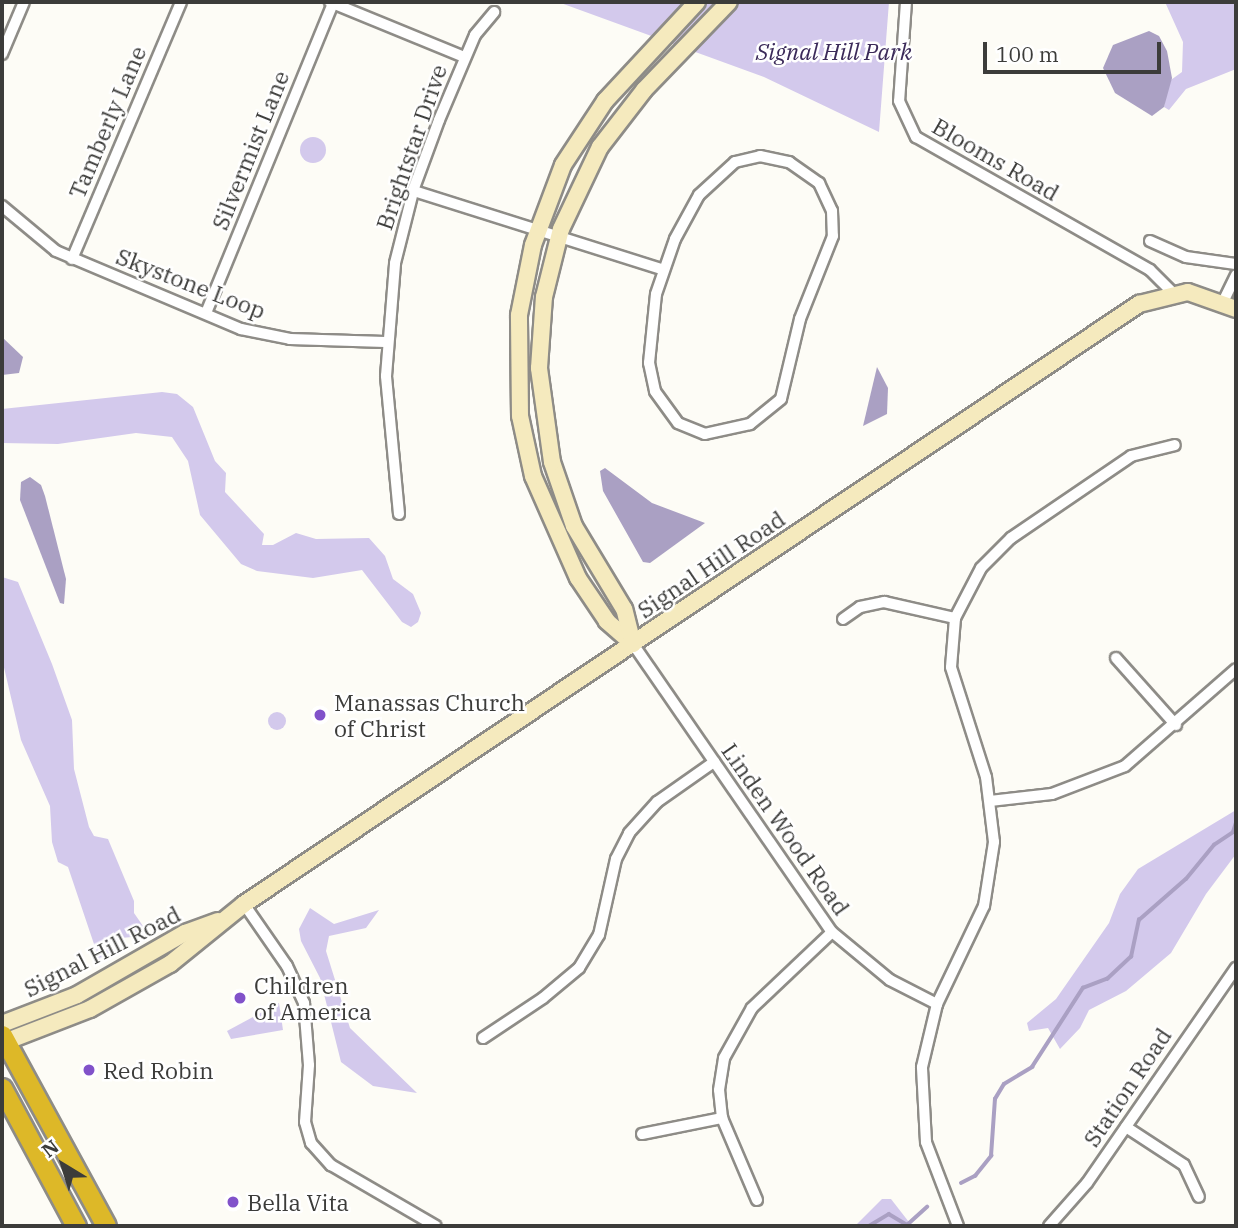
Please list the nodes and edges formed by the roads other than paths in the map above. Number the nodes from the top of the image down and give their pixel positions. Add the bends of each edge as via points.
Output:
1 (24, 2) edge
2 (181, 2) edge
3 (331, 2) edge
4 (697, 2) edge
5 (729, 2) edge
6 (906, 2) edge
7 (494, 12) dead end
8 (2, 54) edge
9 (464, 57) junction
10 (414, 191) junction
11 (2, 206) edge
12 (538, 229) junction
13 (559, 236) junction
14 (1150, 241) dead end
15 (72, 258) junction
16 (1236, 264) edge
17 (662, 269) junction
18 (1236, 275) edge
19 (1173, 293) junction
20 (1229, 305) edge
21 (206, 313) junction
22 (386, 342) junction
23 (1175, 445) dead end
24 (400, 514) dead end
25 (955, 618) junction
26 (843, 619) dead end
27 (633, 643) junction
28 (1116, 658) dead end
29 (1236, 669) edge
30 (1176, 725) junction
31 (714, 762) junction
32 (990, 801) junction
33 (244, 904) junction
34 (832, 932) junction
35 (1236, 968) edge
36 (937, 1004) junction
37 (3, 1036) edge
38 (483, 1038) dead end
39 (2, 1088) edge
40 (722, 1118) junction
41 (1126, 1127) junction
42 (642, 1134) dead end
43 (1199, 1197) dead end
44 (757, 1200) dead end
45 (76, 1226) edge
46 (106, 1226) edge
47 (436, 1226) edge
48 (958, 1226) edge
49 (1049, 1226) edge

1 - 8 street
2 - 15 street, Tamberly Lane
3 - 9 street
3 - 21 street, Silvermist Lane
4 - 12 main road via 604,101 563,165
5 - 13 main road via 621,118 589,165
6 - 19 street, Blooms Road via 899,101 916,136 1150,270
7 - 9 street, Brightstar Drive
9 - 10 street, Brightstar Drive
10 - 12 street
10 - 22 street, Brightstar Drive via 395,263
11 - 15 street, Skystone Loop via 36,238
12 - 13 street
12 - 27 main road via 524,284 517,344 526,447 549,519 571,567 607,621
13 - 17 street
13 - 27 main road via 540,332 546,432 574,526 624,609
14 - 16 street via 1186,257
15 - 21 street, Skystone Loop
17 - 17 street via 649,363 661,403 678,423 705,434 750,424 773,410 787,385 800,319 833,236 827,195 812,176 789,162 760,156 735,162 699,195
18 - 20 street
19 - 20 main road, Signal Hill Road via 1188,292
19 - 27 main road, Signal Hill Road via 1139,304
21 - 22 street, Skystone Loop via 263,334
22 - 24 street, Brightstar Drive
23 - 25 street via 1130,456 1011,538 974,578
25 - 26 street via 884,602 860,607
25 - 32 street via 951,667
27 - 31 street, Linden Wood Road
27 - 33 main road, Signal Hill Road
28 - 30 street
29 - 30 street
30 - 32 street via 1141,755 1099,780 1052,794
31 - 34 street, Linden Wood Road
31 - 38 street via 657,802 629,833 616,859 599,935 579,968
32 - 36 street via 994,842 988,894
33 - 37 main road, Signal Hill Road via 195,947 123,993
33 - 47 street via 287,966 304,1003 309,1065 305,1122 311,1143 331,1165
34 - 36 street, Linden Wood Road via 890,979
34 - 40 street via 740,1025 720,1078
35 - 41 street, Station Road
36 - 48 street via 925,1045 922,1115 933,1169
37 - 46 highway
39 - 45 highway
40 - 42 street
40 - 44 street
41 - 43 street via 1184,1165
41 - 49 street, Station Road via 1087,1183

